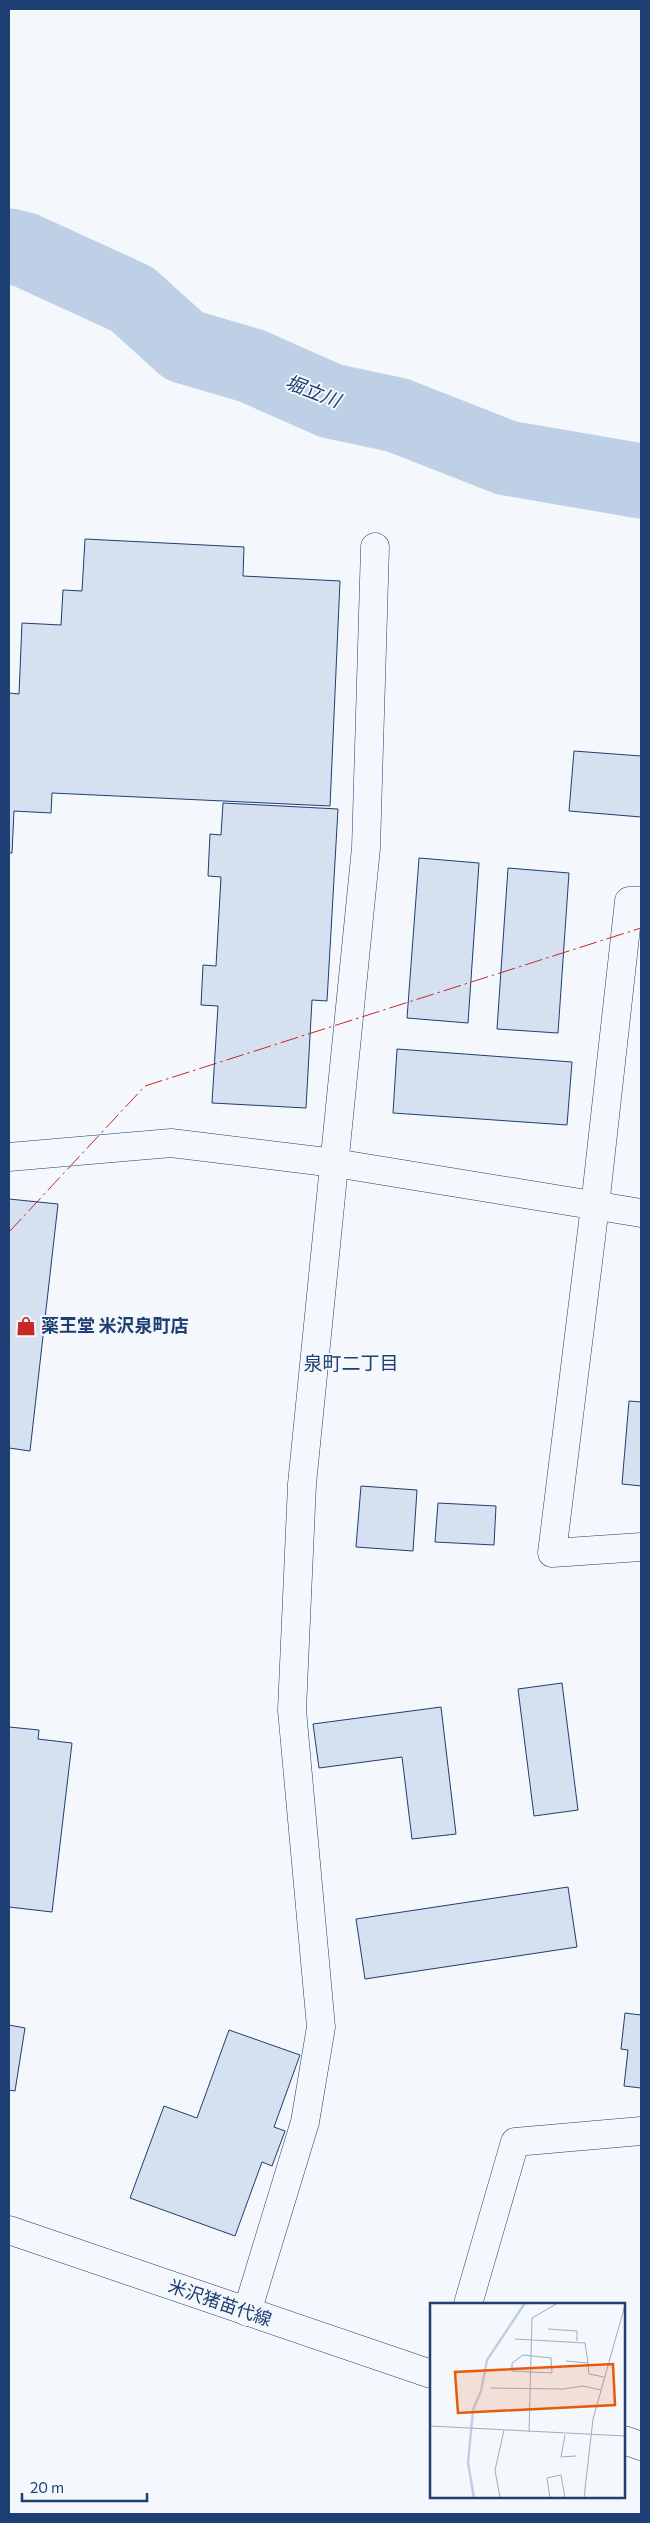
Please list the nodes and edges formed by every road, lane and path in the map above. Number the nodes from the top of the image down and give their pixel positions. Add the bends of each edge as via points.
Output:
1 (375, 547) dead end
2 (641, 902) edge
3 (9, 1157) edge
4 (335, 1163) junction
5 (596, 1206) junction
6 (641, 1213) edge
7 (641, 1547) edge
8 (641, 2131) edge
9 (9, 2230) edge
10 (468, 2303) edge
11 (247, 2312) junction
12 (430, 2374) edge
13 (625, 2440) edge
14 (641, 2446) edge

1 - 4 street via 366,848
2 - 5 street via 629,901
3 - 4 street via 171,1143
4 - 5 street
4 - 11 street via 302,1484 292,1710 321,2027 305,2122
5 - 6 street
5 - 7 street via 552,1553
8 - 10 street via 515,2142
9 - 11 street, 米沢猪苗代線
11 - 12 street, 米沢猪苗代線
13 - 14 street

